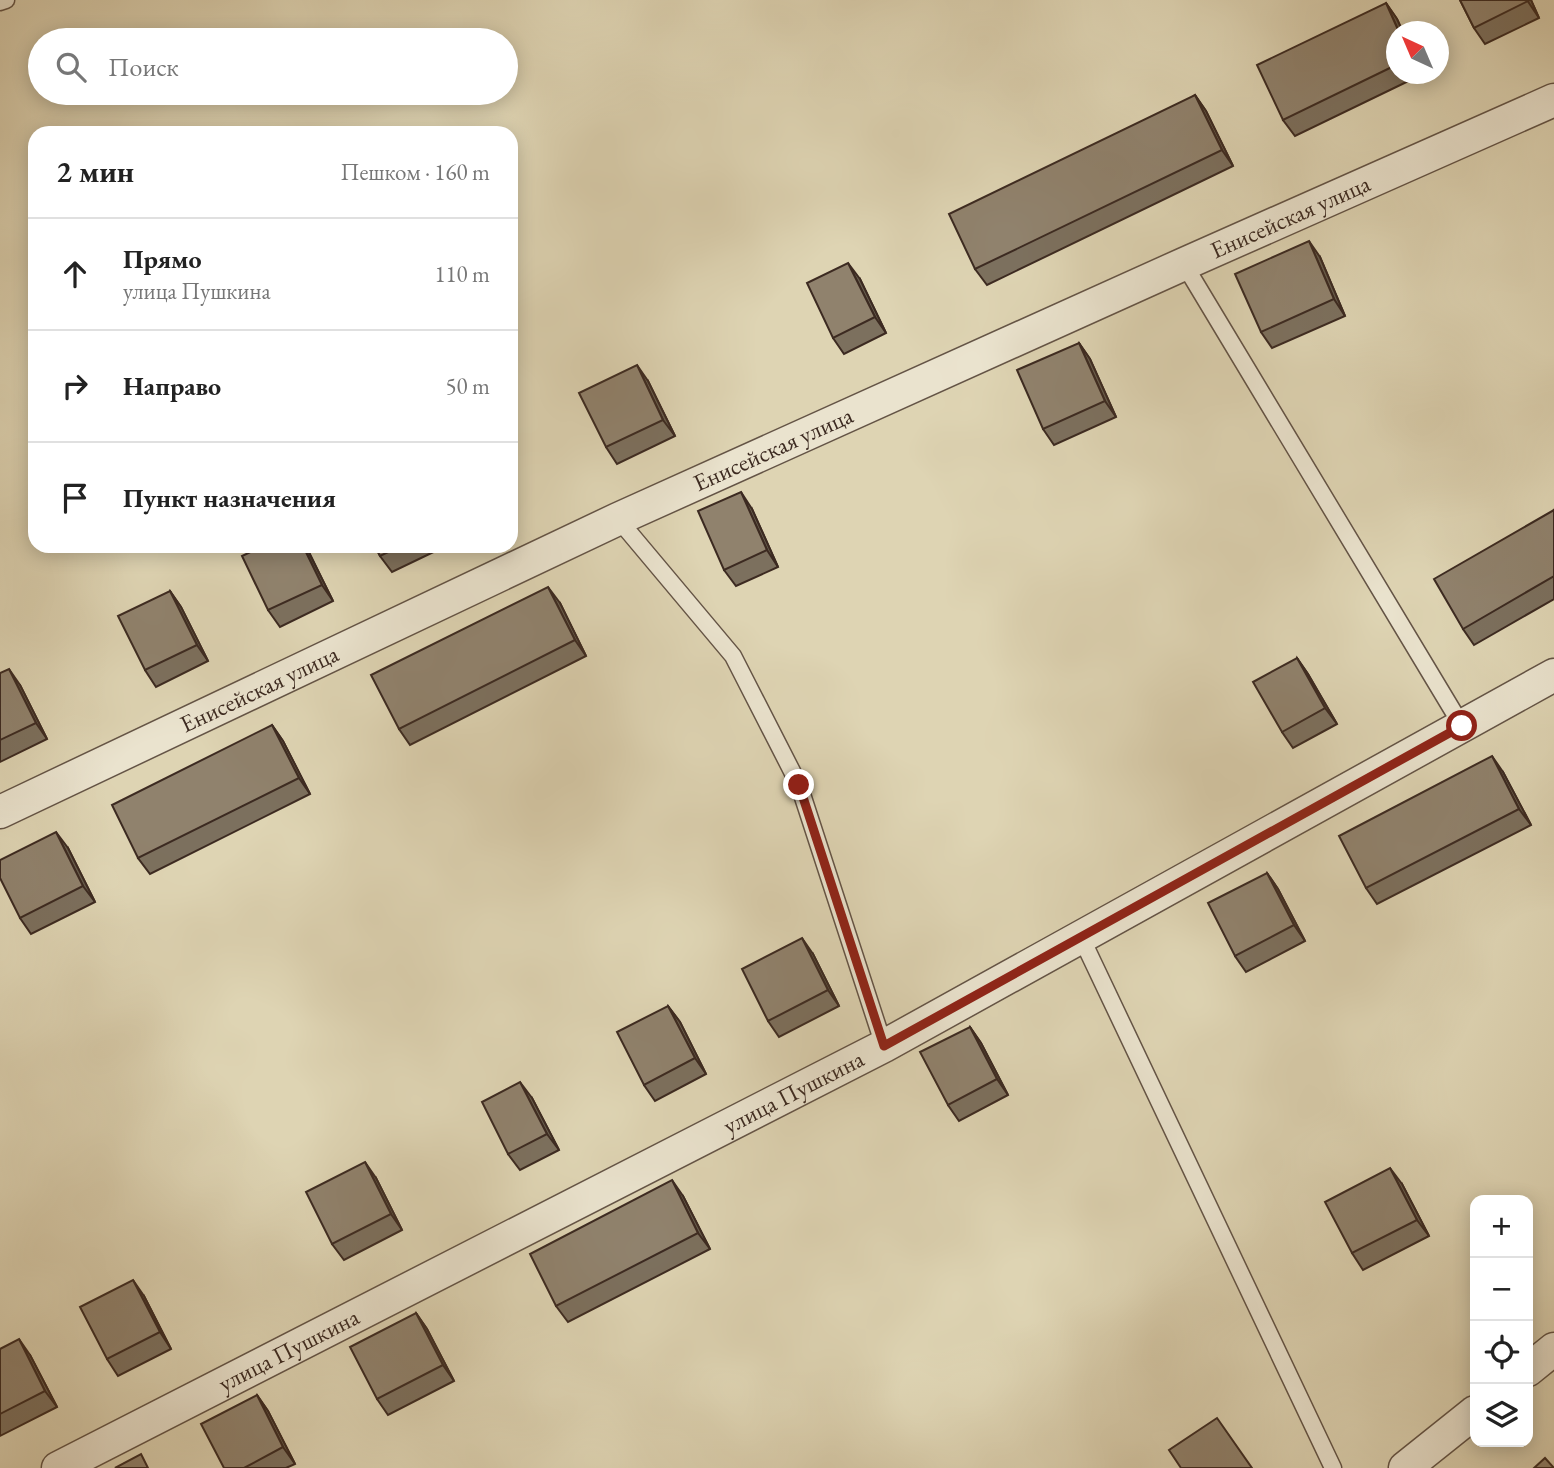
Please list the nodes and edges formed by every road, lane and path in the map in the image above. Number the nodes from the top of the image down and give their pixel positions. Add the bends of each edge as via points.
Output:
1 (6, 0) edge
2 (0, 2) edge
3 (1554, 100) edge
4 (1184, 264) junction
5 (618, 519) junction
6 (1554, 675) edge
7 (1462, 726) junction
8 (0, 812) edge
9 (1081, 937) junction
10 (884, 1046) junction
11 (1554, 1349) edge
12 (1533, 1366) edge
13 (1470, 1416) edge
14 (58, 1468) edge
15 (1333, 1468) edge
16 (1405, 1468) edge

1 - 2 lane
3 - 4 street, Енисейская улица
4 - 5 street, Енисейская улица
4 - 7 lane
5 - 8 street, Енисейская улица
5 - 10 lane via 733,656 799,785
6 - 7 street, улица Пушкина
7 - 9 street, улица Пушкина
9 - 10 street, улица Пушкина
9 - 15 lane
10 - 14 street, улица Пушкина
11 - 12 street
13 - 16 street

